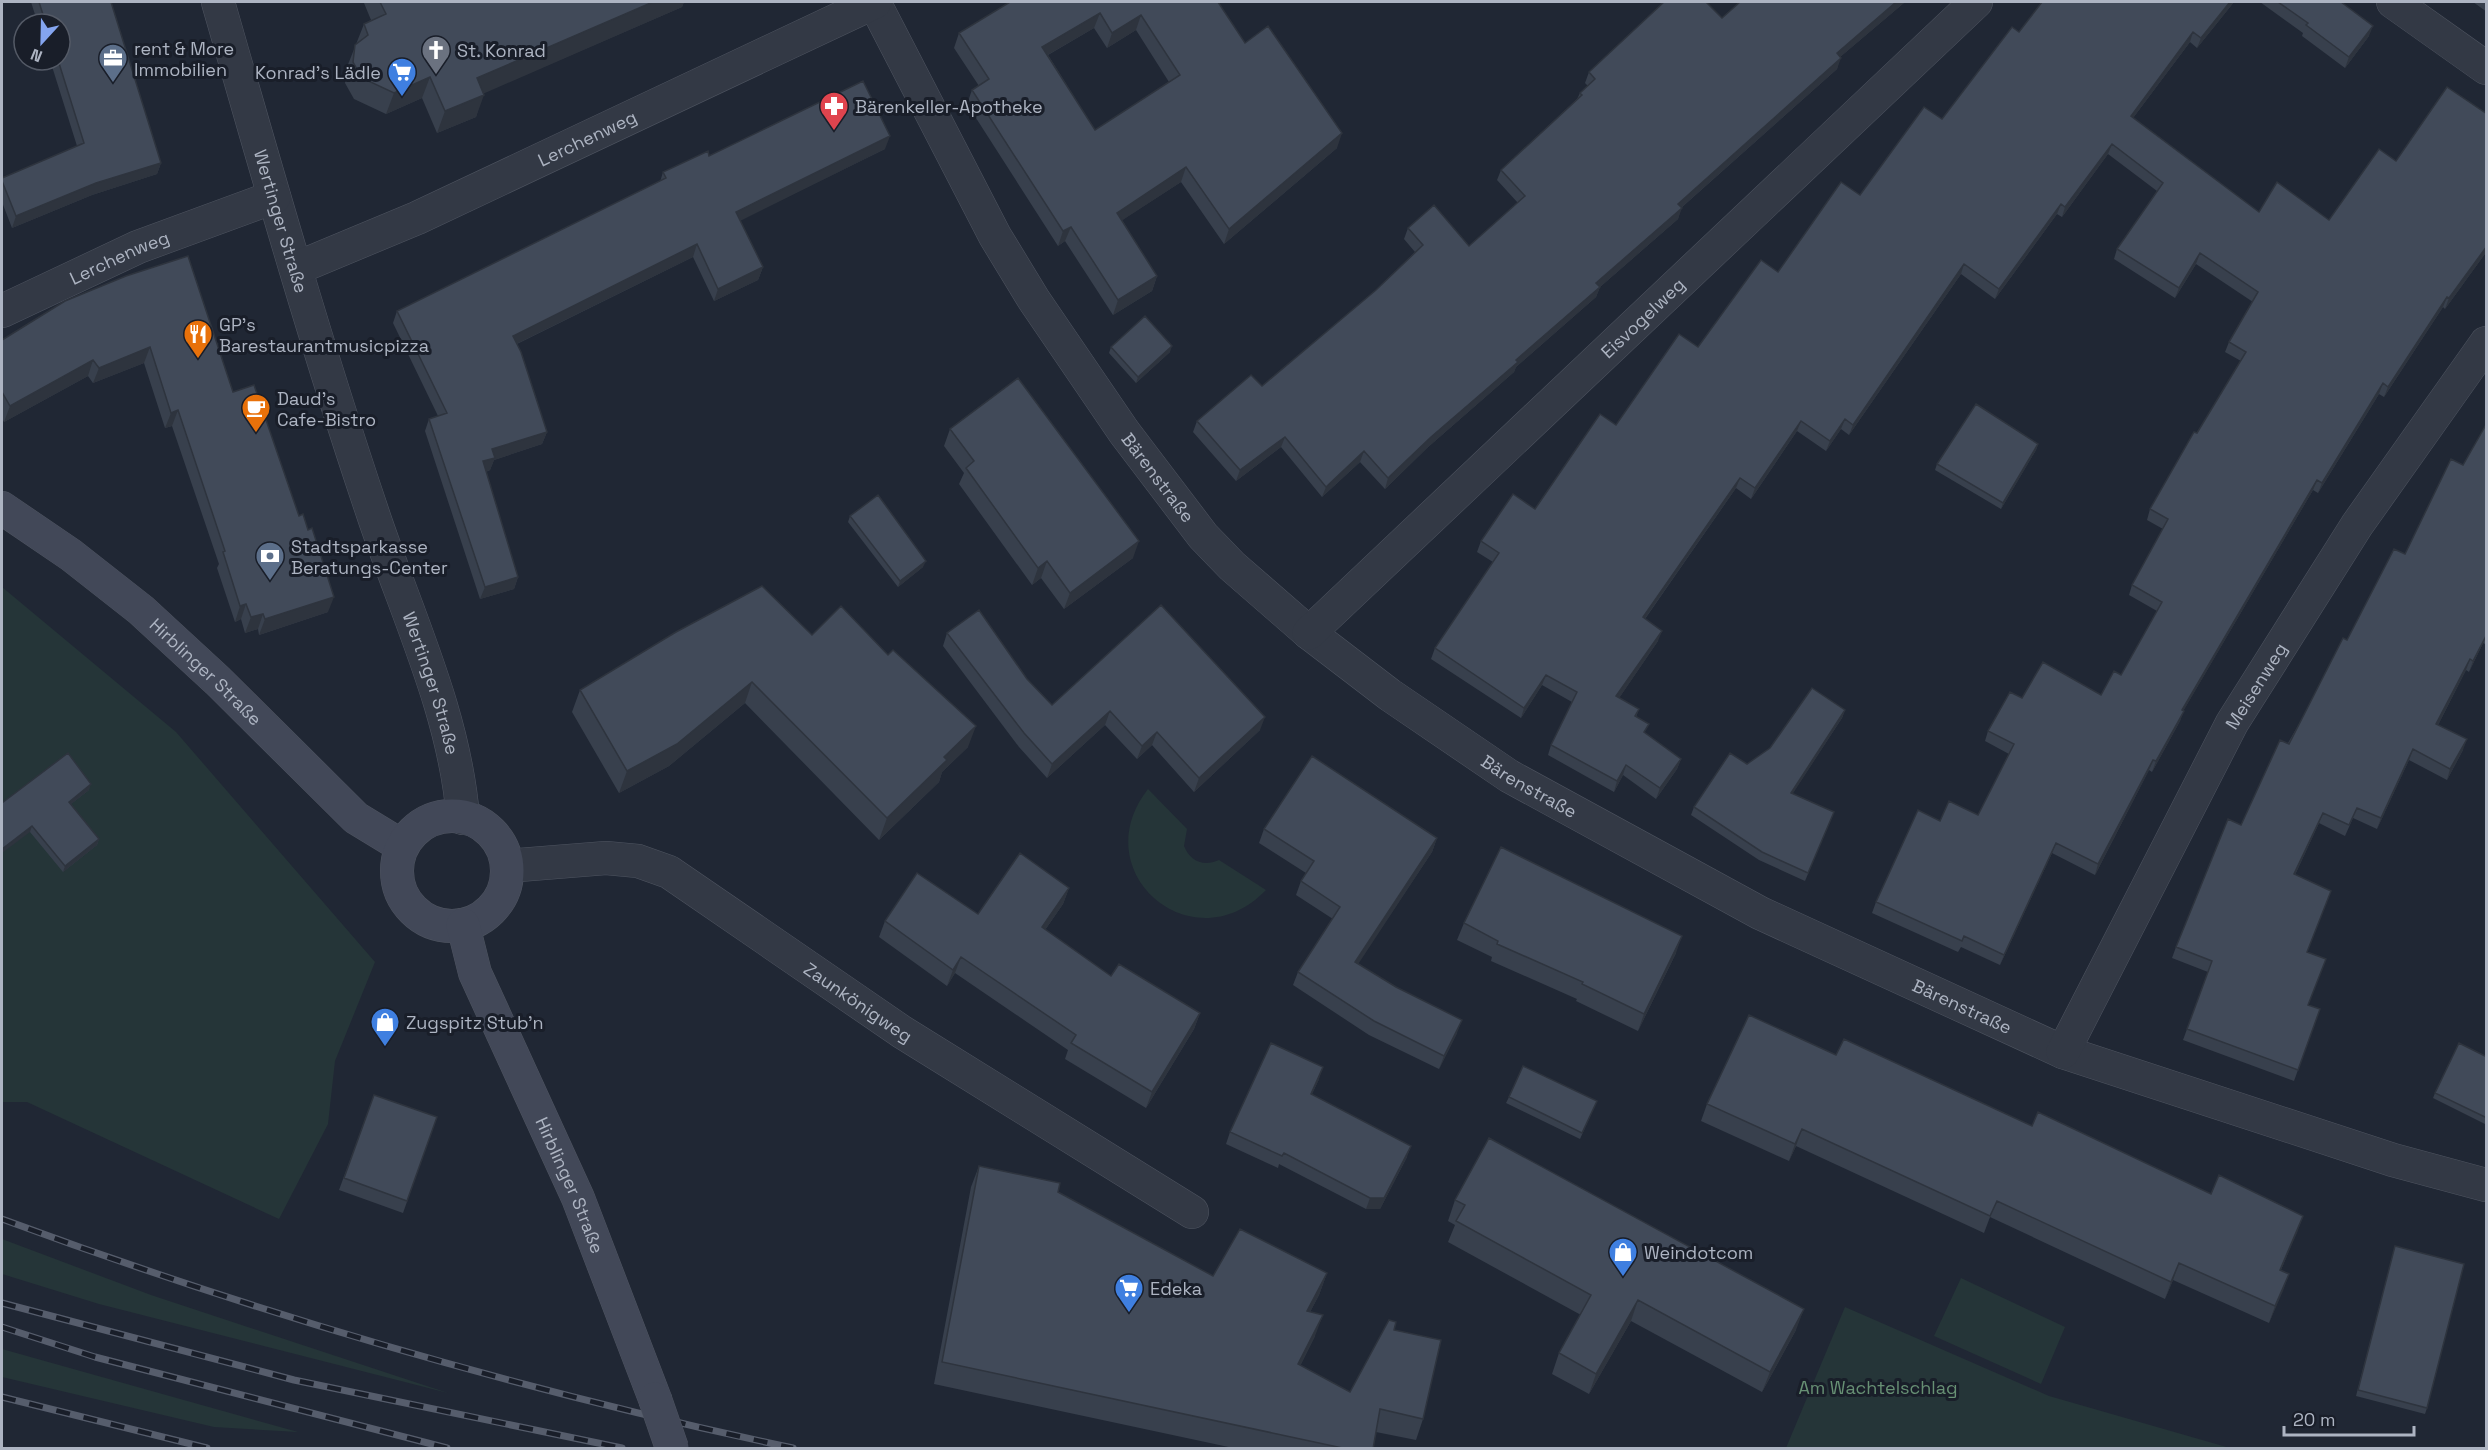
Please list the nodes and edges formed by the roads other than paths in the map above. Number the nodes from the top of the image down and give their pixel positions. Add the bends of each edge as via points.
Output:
1 (218, 2) edge
2 (874, 2) edge
3 (1976, 2) edge
4 (2393, 2) edge
5 (2487, 68) edge
6 (274, 197) junction
7 (297, 268) junction
8 (2, 311) edge
9 (2487, 343) edge
10 (2, 508) edge
11 (1309, 633) junction
12 (463, 818) junction
13 (402, 846) junction
14 (507, 866) junction
15 (463, 925) junction
16 (2063, 1052) junction
17 (2487, 1185) edge
18 (1192, 1212) dead end
19 (672, 1449) edge

1 - 6 street, Wertinger Straße
2 - 7 street, Lerchenweg via 417,218
2 - 11 street, Bärenstraße via 995,236 1124,432 1203,536
3 - 11 street, Eisvogelweg
4 - 5 street
6 - 7 street, Wertinger Straße
6 - 8 street, Lerchenweg via 138,247
7 - 12 street, Wertinger Straße via 372,513 437,696 460,779
9 - 16 street, Meisenweg via 2357,525 2232,723
10 - 13 street, Hirblinger Straße via 141,610 356,818
11 - 16 street, Bärenstraße via 1390,695 1509,776 1596,825 1760,913
12 - 13 street via 446,816 429,821 412,832
12 - 14 street via 482,825 495,837
13 - 15 street via 397,864 404,899 416,913 432,922
14 - 15 street via 501,897 491,910
14 - 18 street, Zaunkönigweg via 606,858 638,861 669,872 902,1032
15 - 19 street, Hirblinger Straße, bridge via 475,973 578,1198
16 - 17 street, Bärenstraße via 2393,1160

